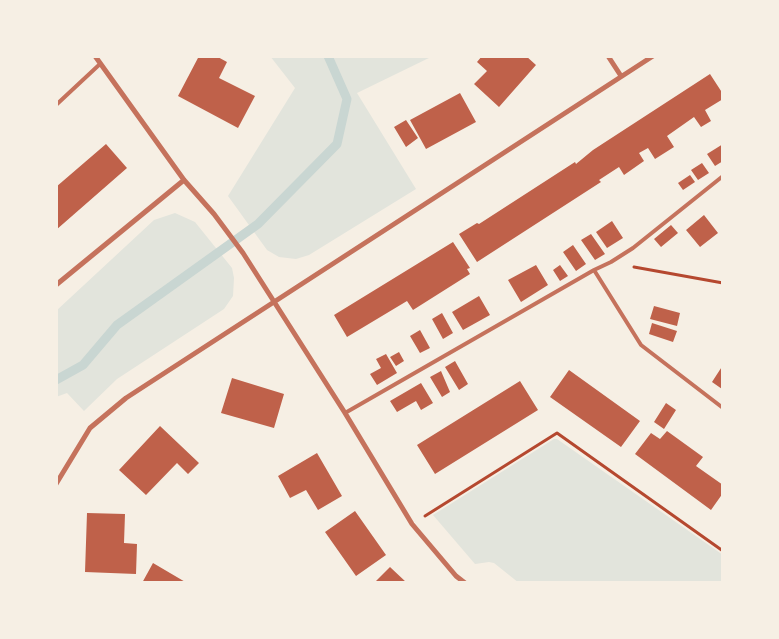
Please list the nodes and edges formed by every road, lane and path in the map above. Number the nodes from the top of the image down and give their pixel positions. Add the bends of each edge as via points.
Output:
1 (95, 56) edge
2 (608, 56) edge
3 (653, 56) edge
4 (100, 64) junction
5 (621, 76) junction
6 (56, 105) edge
7 (723, 176) edge
8 (184, 180) junction
9 (611, 262) junction
10 (594, 270) junction
11 (723, 283) edge
12 (56, 285) edge
13 (274, 301) junction
14 (723, 408) edge
15 (345, 413) junction
16 (56, 484) edge
17 (412, 524) junction
18 (723, 551) edge
19 (465, 583) edge

1 - 4 street
2 - 5 street
3 - 5 street
4 - 6 lane
4 - 8 street
5 - 13 street
7 - 9 lane
8 - 12 street
8 - 13 street via 214,214
9 - 10 lane
9 - 11 path
10 - 14 lane via 641,345
10 - 15 lane
13 - 15 street
13 - 16 street via 126,398 97,422 90,428
15 - 17 street
17 - 18 path via 557,434
17 - 19 street

